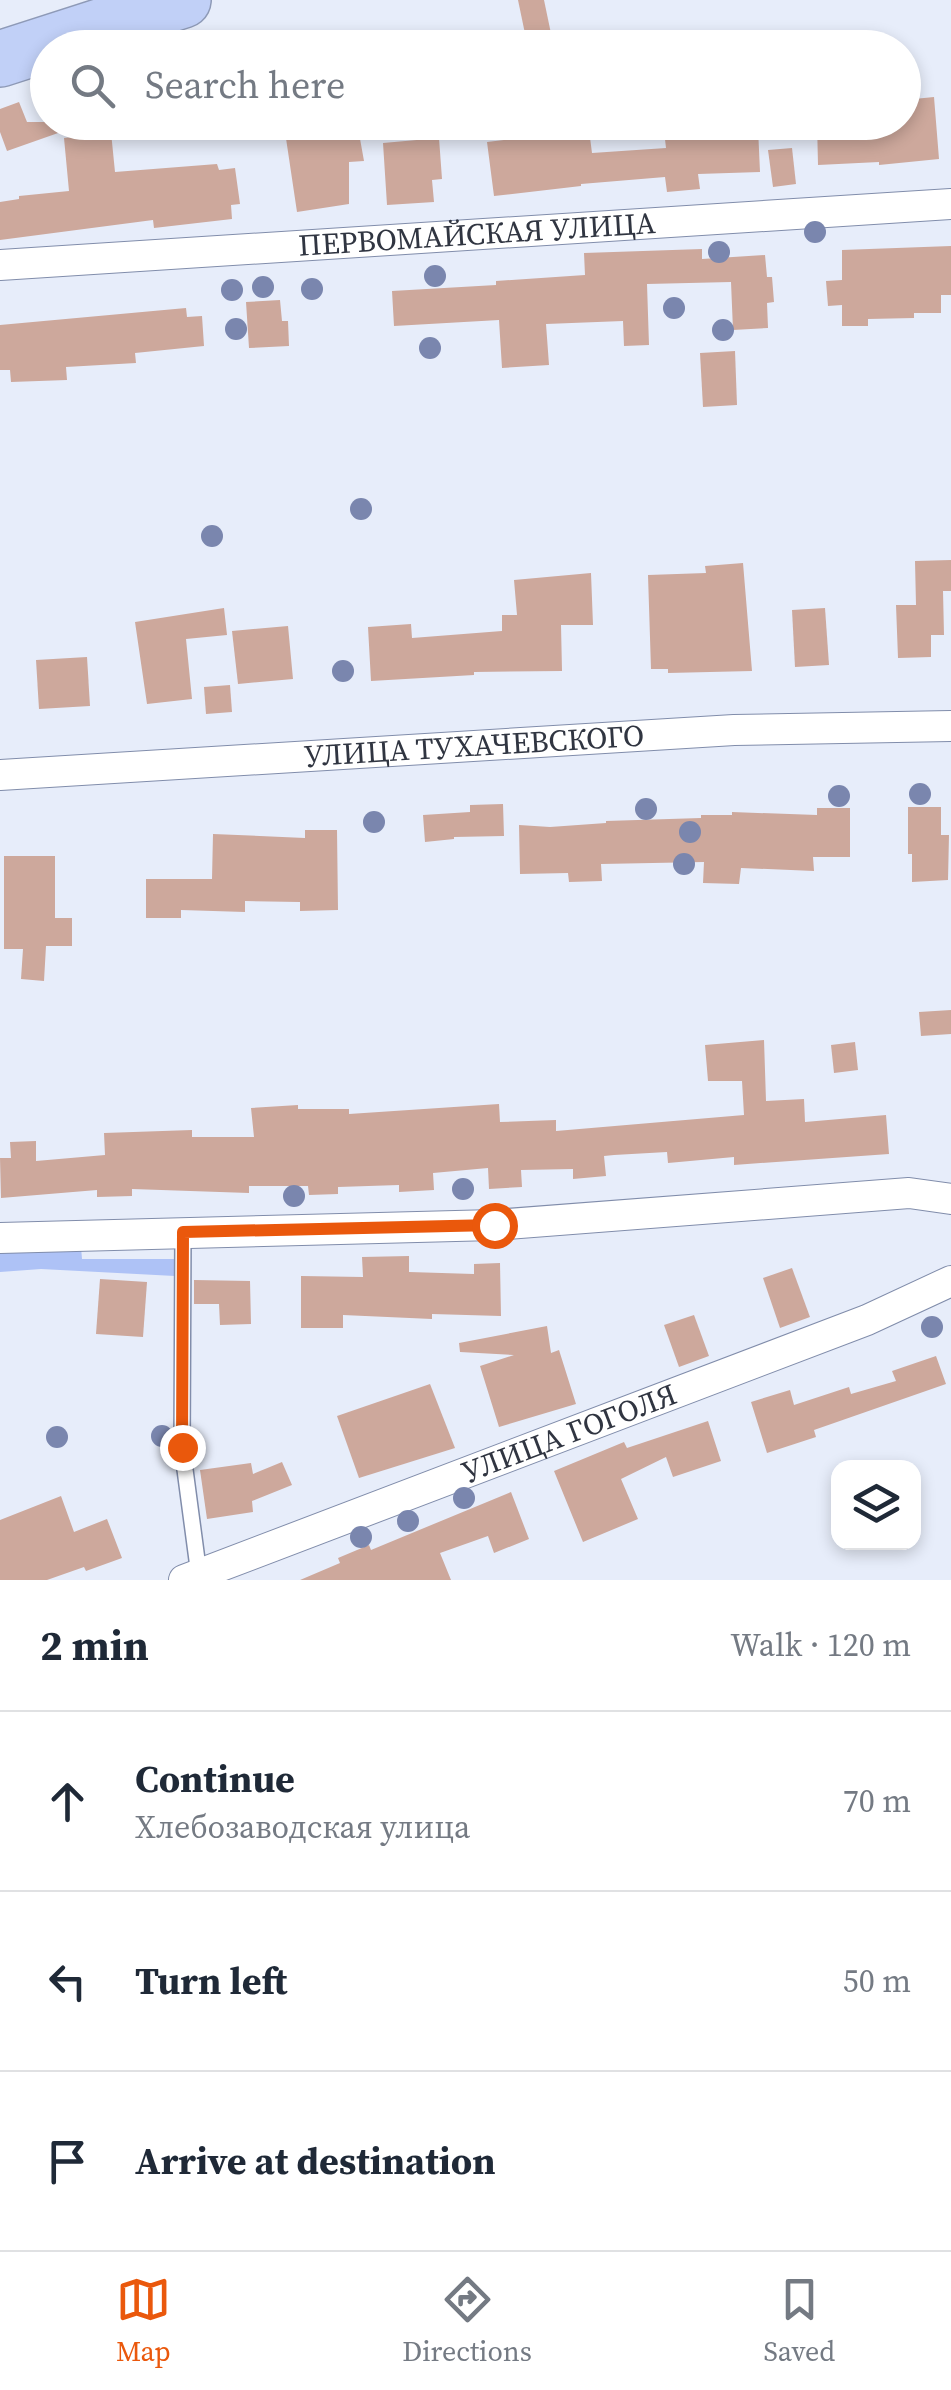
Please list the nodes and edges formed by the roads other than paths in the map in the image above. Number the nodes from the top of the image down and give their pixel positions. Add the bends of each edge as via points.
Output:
1 (182, 0) edge
2 (88, 30) edge
3 (30, 48) edge
4 (0, 58) edge
5 (951, 204) edge
6 (0, 265) edge
7 (951, 726) edge
8 (0, 775) edge
9 (951, 1199) edge
10 (183, 1232) junction
11 (0, 1238) edge
12 (951, 1280) edge
13 (192, 1577) edge

1 - 2 highway
3 - 4 highway
5 - 6 street, ПЕРВОМАЙСКАЯ УЛИЦА
7 - 8 street, УЛИЦА ТУХАЧЕВСКОГО via 734,730
9 - 10 street via 909,1194 494,1225
10 - 11 street
10 - 13 lane via 182,1447
12 - 13 street, УЛИЦА ГОГОЛЯ via 867,1320

